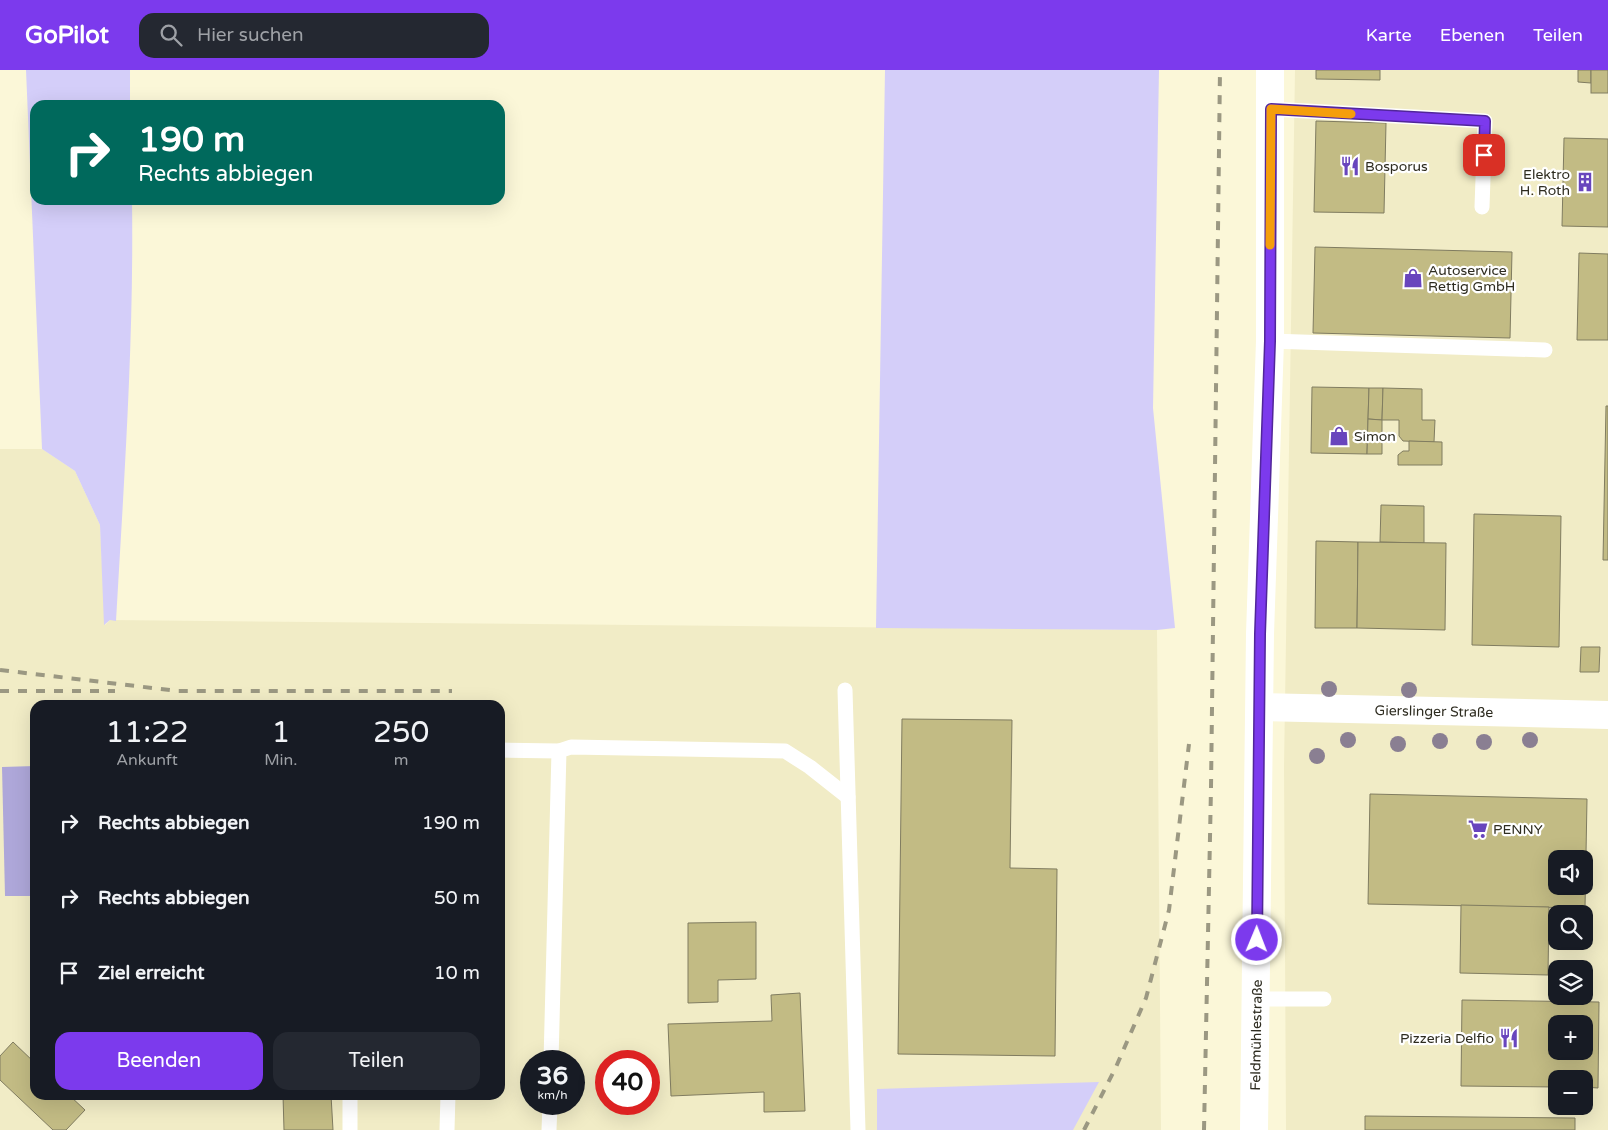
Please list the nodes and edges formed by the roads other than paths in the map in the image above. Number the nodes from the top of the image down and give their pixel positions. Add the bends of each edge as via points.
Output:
1 (1270, 70) edge
2 (1271, 109) junction
3 (1482, 207) dead end
4 (1270, 341) junction
5 (1545, 350) dead end
6 (846, 690) dead end
7 (1260, 707) junction
8 (1608, 715) edge
9 (505, 750) edge
10 (559, 751) junction
11 (848, 797) junction
12 (1324, 998) dead end
13 (1256, 999) junction
14 (551, 1050) edge
15 (350, 1100) edge
16 (448, 1100) edge
17 (550, 1115) edge
18 (350, 1130) edge
19 (447, 1130) edge
20 (549, 1130) edge
21 (858, 1130) edge
22 (1254, 1130) edge

1 - 2 street, Feldmühlestraße
2 - 3 lane via 1485,121
2 - 4 street, Feldmühlestraße
4 - 5 lane
4 - 7 street, Feldmühlestraße
6 - 11 lane
7 - 8 street, Gierslinger Straße
7 - 13 street, Feldmühlestraße
9 - 10 lane
10 - 11 lane via 571,747 785,751
10 - 14 lane
11 - 21 lane
12 - 13 lane
13 - 22 street, Feldmühlestraße
15 - 18 lane
16 - 19 lane
17 - 20 lane

